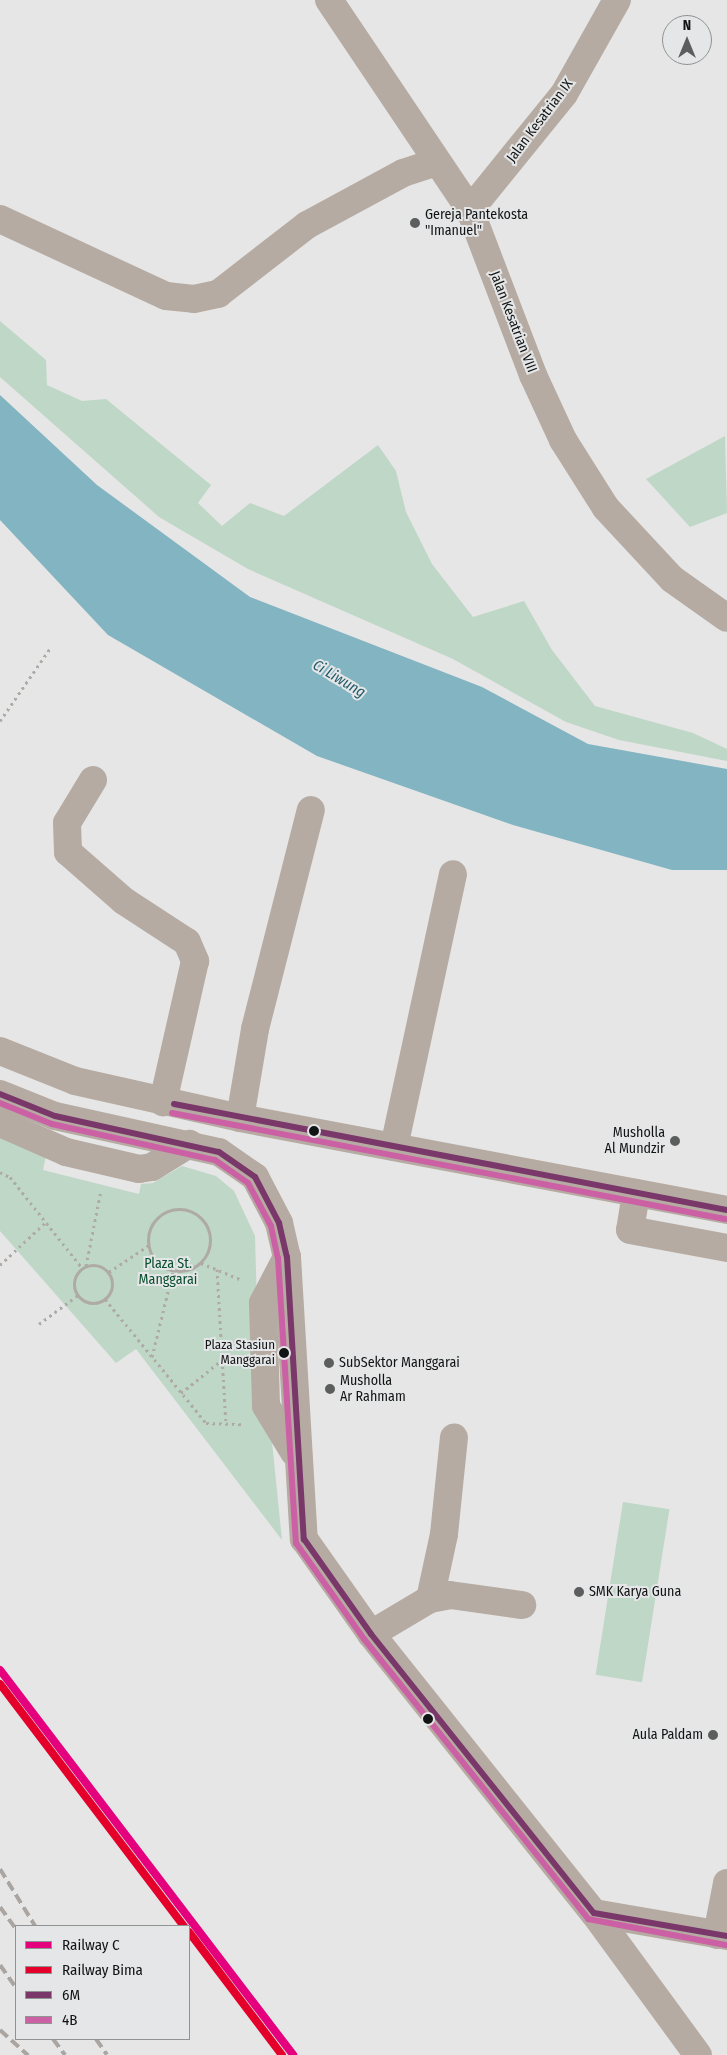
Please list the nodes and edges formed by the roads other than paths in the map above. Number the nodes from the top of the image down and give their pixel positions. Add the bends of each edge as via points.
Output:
1 (328, 0) edge
2 (617, 0) edge
3 (436, 162) junction
4 (470, 210) junction
5 (0, 219) edge
6 (727, 618) edge
7 (92, 780) dead end
8 (311, 810) dead end
9 (453, 874) dead end
10 (0, 1051) edge
11 (0, 1094) edge
12 (163, 1102) junction
13 (240, 1118) junction
14 (0, 1123) edge
15 (189, 1144) junction
16 (394, 1147) junction
17 (636, 1193) junction
18 (727, 1210) edge
19 (727, 1248) edge
20 (287, 1257) junction
21 (454, 1438) dead end
22 (296, 1455) junction
23 (430, 1599) junction
24 (522, 1605) dead end
25 (371, 1634) junction
26 (727, 1883) edge
27 (594, 1912) junction
28 (722, 1936) edge
29 (698, 2055) edge

1 - 3 street, Jalan Kesatrian VIII
2 - 4 street, Jalan Kesatrian IX via 564,94
3 - 4 street, Jalan Kesatrian VIII
3 - 5 street via 403,173 307,224 218,294 194,300 166,296
4 - 6 street, Jalan Kesatrian VIII via 533,375 563,440 606,508 672,579
7 - 12 street via 67,823 68,852 124,901 187,942 195,961
8 - 13 street via 255,1029
9 - 16 street
10 - 12 street via 75,1081
11 - 15 street via 55,1116
12 - 13 street
13 - 16 street
14 - 15 street via 66,1152 139,1169 152,1167
15 - 20 street via 237,1161 255,1178 280,1223
16 - 17 street
17 - 18 street
17 - 19 street via 630,1230
20 - 22 street
20 - 22 street via 263,1302 266,1406
21 - 23 street via 444,1534
22 - 25 street via 304,1540
23 - 24 street via 450,1595
23 - 25 street
25 - 27 street
26 - 28 street
27 - 28 street
27 - 29 street

